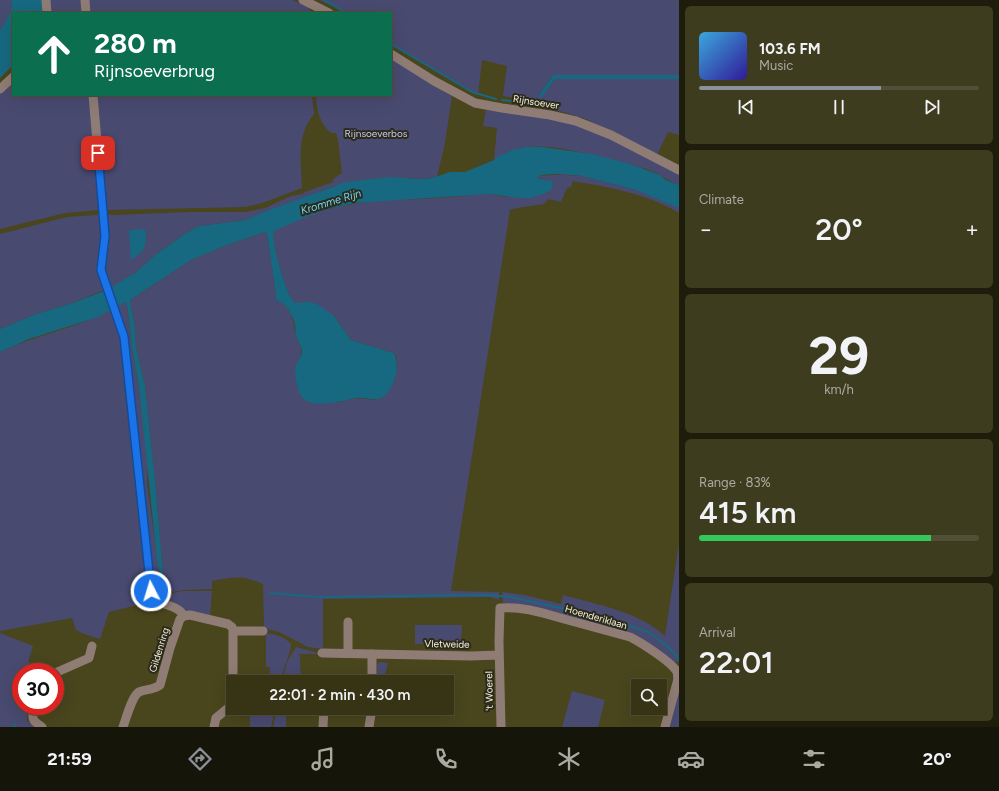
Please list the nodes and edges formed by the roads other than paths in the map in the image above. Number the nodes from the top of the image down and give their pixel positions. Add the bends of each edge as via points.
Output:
1 (46, 0) edge
2 (85, 0) edge
3 (303, 0) edge
4 (47, 12) edge
5 (86, 12) edge
6 (327, 12) edge
7 (392, 55) edge
8 (12, 78) edge
9 (0, 89) edge
10 (93, 96) edge
11 (679, 170) edge
12 (184, 616) junction
13 (348, 622) dead end
14 (233, 631) junction
15 (263, 631) dead end
16 (92, 646) dead end
17 (322, 653) dead end
18 (348, 653) junction
19 (372, 654) junction
20 (499, 655) junction
21 (64, 669) edge
22 (233, 675) edge
23 (372, 675) edge
24 (226, 710) edge
25 (32, 715) edge
26 (324, 715) edge
27 (371, 715) edge
28 (42, 727) edge
29 (123, 727) edge
30 (214, 727) edge
31 (323, 727) edge
32 (369, 727) edge
33 (501, 727) edge
34 (665, 727) edge

1 - 4 street
2 - 5 street
3 - 6 street
7 - 11 street, Rijnsoever via 475,103 550,114 576,121 611,134
8 - 9 street
10 - 12 street via 105,236 101,270 124,337 151,591 157,601 177,609
12 - 14 street via 190,615 228,624
12 - 29 street, Gildenring via 180,619 160,685 135,695
13 - 18 street
14 - 15 street
14 - 22 street
16 - 21 street via 89,658
17 - 18 street, Vletweide
18 - 19 street, Vletweide
19 - 20 street, Vletweide
19 - 23 street
20 - 33 street, 't Woerel
20 - 34 street, Hoenderiklaan via 500,608 520,608 630,637 641,642 676,672 678,679
24 - 30 street via 216,718
25 - 28 street via 34,722
26 - 31 street
27 - 32 street

